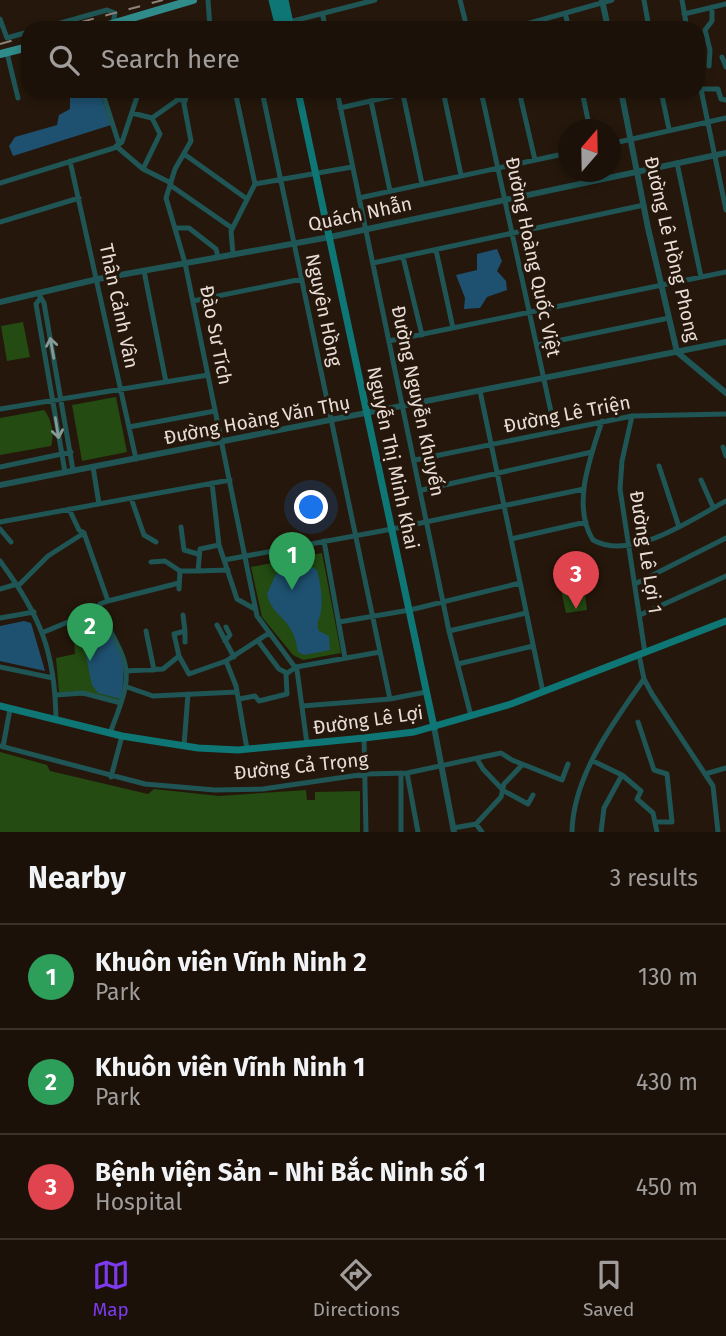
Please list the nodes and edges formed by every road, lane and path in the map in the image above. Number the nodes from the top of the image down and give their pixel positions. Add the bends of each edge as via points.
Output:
1 (194, 0) edge
2 (208, 0) edge
3 (272, 0) edge
4 (278, 0) edge
5 (285, 0) edge
6 (375, 0) edge
7 (460, 0) edge
8 (612, 0) edge
9 (644, 0) edge
10 (682, 0) edge
11 (602, 1) edge
12 (726, 4) edge
13 (712, 8) junction
14 (565, 13) junction
15 (684, 14) junction
16 (323, 16) junction
17 (0, 19) edge
18 (67, 21) edge
19 (114, 21) edge
20 (123, 21) edge
21 (210, 21) edge
22 (277, 21) edge
23 (286, 21) edge
24 (287, 21) edge
25 (306, 21) edge
26 (324, 21) edge
27 (465, 21) edge
28 (537, 21) edge
29 (567, 21) edge
30 (606, 21) edge
31 (648, 21) edge
32 (686, 21) edge
33 (21, 34) edge
34 (3, 38) edge
35 (21, 49) edge
36 (3, 54) edge
37 (722, 57) dead end
38 (709, 66) dead end
39 (726, 67) edge
40 (705, 89) edge
41 (18, 97) dead end
42 (104, 98) edge
43 (137, 98) edge
44 (179, 98) edge
45 (237, 98) edge
46 (263, 98) edge
47 (300, 98) edge
48 (338, 98) edge
49 (385, 98) edge
50 (404, 98) edge
51 (444, 98) edge
52 (482, 98) edge
53 (521, 98) edge
54 (583, 98) edge
55 (622, 98) edge
56 (662, 98) edge
57 (703, 98) edge
58 (182, 100) junction
59 (726, 100) edge
60 (372, 101) junction
61 (340, 108) junction
62 (132, 113) junction
63 (152, 117) junction
64 (726, 118) edge
65 (588, 119) edge
66 (707, 122) junction
67 (669, 130) junction
68 (631, 139) junction
69 (621, 142) edge
70 (118, 145) junction
71 (726, 153) edge
72 (184, 154) junction
73 (558, 155) edge
74 (714, 155) junction
75 (535, 160) junction
76 (70, 161) junction
77 (677, 163) junction
78 (352, 167) junction
79 (497, 168) junction
80 (143, 169) junction
81 (637, 171) junction
82 (316, 174) junction
83 (461, 176) junction
84 (279, 179) junction
85 (0, 183) edge
86 (170, 184) junction
87 (255, 184) junction
88 (422, 184) junction
89 (390, 191) junction
90 (79, 198) junction
91 (359, 198) junction
92 (247, 199) junction
93 (505, 200) junction
94 (644, 205) junction
95 (726, 210) edge
96 (0, 222) edge
97 (175, 228) junction
98 (232, 228) junction
99 (365, 230) junction
100 (512, 232) junction
101 (330, 237) junction
102 (294, 244) junction
103 (436, 250) junction
104 (233, 254) junction
105 (218, 257) junction
106 (403, 257) junction
107 (185, 263) junction
108 (373, 263) junction
109 (144, 271) junction
110 (726, 272) edge
111 (701, 276) junction
112 (98, 279) junction
113 (302, 279) junction
114 (662, 286) junction
115 (38, 297) junction
116 (193, 301) junction
117 (0, 302) edge
118 (530, 313) junction
119 (669, 318) junction
120 (453, 328) junction
121 (422, 335) junction
122 (390, 341) junction
123 (726, 342) edge
124 (537, 345) junction
125 (677, 352) junction
126 (208, 375) junction
127 (544, 378) junction
128 (166, 382) junction
129 (121, 391) junction
130 (480, 391) junction
131 (726, 393) edge
132 (61, 399) junction
133 (53, 401) junction
134 (403, 407) junction
135 (0, 410) edge
136 (215, 411) junction
137 (368, 414) junction
138 (726, 414) edge
139 (632, 416) junction
140 (331, 421) junction
141 (602, 421) junction
142 (129, 427) junction
143 (555, 430) junction
144 (222, 443) junction
145 (491, 444) junction
146 (723, 447) dead end
147 (592, 452) junction
148 (71, 453) junction
149 (61, 454) junction
150 (726, 456) edge
151 (136, 459) junction
152 (415, 460) junction
153 (659, 466) dead end
154 (0, 467) edge
155 (93, 467) junction
156 (73, 470) junction
157 (65, 472) junction
158 (497, 474) junction
159 (230, 480) junction
160 (701, 480) dead end
161 (1, 482) edge
162 (212, 483) junction
163 (422, 489) junction
164 (584, 489) junction
165 (131, 498) junction
166 (726, 501) edge
167 (99, 504) junction
168 (504, 505) junction
169 (713, 508) junction
170 (69, 509) junction
171 (0, 522) edge
172 (428, 522) junction
173 (586, 522) junction
174 (181, 527) dead end
175 (679, 527) junction
176 (0, 529) edge
177 (392, 529) junction
178 (84, 533) junction
179 (356, 535) junction
180 (726, 538) edge
181 (511, 539) junction
182 (324, 541) junction
183 (11, 542) dead end
184 (156, 542) dead end
185 (219, 545) junction
186 (631, 545) junction
187 (198, 554) junction
188 (245, 556) junction
189 (224, 560) junction
190 (0, 561) edge
191 (151, 562) dead end
192 (228, 570) junction
193 (180, 571) junction
194 (198, 571) junction
195 (726, 576) edge
196 (520, 583) junction
197 (637, 583) junction
198 (18, 584) junction
199 (0, 589) edge
200 (108, 601) junction
201 (443, 602) junction
202 (255, 608) junction
203 (99, 609) junction
204 (410, 610) junction
205 (34, 612) junction
206 (526, 612) junction
207 (183, 615) dead end
208 (640, 615) junction
209 (373, 617) junction
210 (0, 618) edge
211 (726, 621) edge
212 (339, 622) junction
213 (217, 625) dead end
214 (226, 627) dead end
215 (146, 631) dead end
216 (185, 631) junction
217 (449, 631) junction
218 (44, 632) junction
219 (269, 633) junction
220 (225, 640) junction
221 (258, 641) junction
222 (185, 642) dead end
223 (533, 646) junction
224 (380, 652) junction
225 (642, 654) junction
226 (180, 656) junction
227 (234, 657) junction
228 (345, 658) junction
229 (226, 661) junction
230 (458, 664) junction
231 (0, 667) edge
232 (296, 667) junction
233 (153, 670) junction
234 (126, 671) junction
235 (286, 673) junction
236 (53, 678) junction
237 (644, 678) junction
238 (127, 687) junction
239 (426, 692) junction
240 (543, 692) junction
241 (188, 694) junction
242 (56, 695) junction
243 (238, 696) junction
244 (390, 699) junction
245 (121, 704) junction
246 (0, 706) edge
247 (302, 706) junction
248 (10, 709) junction
249 (471, 716) junction
250 (56, 719) junction
251 (638, 722) dead end
252 (433, 727) junction
253 (110, 733) junction
254 (122, 736) junction
255 (364, 738) junction
256 (307, 744) junction
257 (184, 746) junction
258 (1, 747) edge
259 (247, 749) junction
260 (477, 759) junction
261 (593, 761) junction
262 (568, 764) dead end
263 (522, 765) junction
264 (441, 768) junction
265 (726, 768) edge
266 (404, 773) junction
267 (366, 774) junction
268 (705, 774) junction
269 (622, 775) junction
270 (111, 777) junction
271 (503, 789) junction
272 (533, 795) dead end
273 (655, 822) junction
274 (476, 824) junction
275 (454, 830) edge
276 (483, 831) edge
277 (366, 832) edge
278 (401, 832) edge
279 (418, 832) edge
280 (572, 832) edge
281 (601, 832) edge
282 (657, 832) edge
283 (718, 832) edge

1 - 20 main road
2 - 21 street
3 - 22 main road
4 - 23 main road
5 - 24 main road
6 - 16 street
7 - 27 street
8 - 11 street
9 - 31 street
10 - 15 street
11 - 14 street
11 - 30 street
12 - 13 street
13 - 15 street
13 - 38 street via 712,21 705,30
14 - 28 street
14 - 29 street
15 - 32 street
16 - 25 street
16 - 26 street
17 - 34 street
18 - 19 street via 105,10 115,13
33 - 34 street
35 - 36 main road
36 - 41 street
37 - 39 street
40 - 59 street via 718,89 720,98
42 - 70 street
43 - 62 street
44 - 58 street
45 - 87 street
46 - 84 street, Nguyên Hồng
47 - 82 main road, Nguyễn Thị Minh Khai
48 - 61 street, Đường Nguyễn Khuyến
49 - 60 street
50 - 88 street
51 - 83 street
52 - 79 street, Đường Hoàng Quốc Việt
53 - 75 street
54 - 65 street
55 - 68 street, Đường Lê Hồng Phong
56 - 67 street
57 - 66 street
58 - 63 street
58 - 72 street, Đào Sư Tích via 191,139
60 - 61 street
60 - 89 street
61 - 78 street, Đường Nguyễn Khuyến
62 - 63 street
62 - 70 street
63 - 80 street via 160,134
64 - 66 street
66 - 67 street
66 - 74 street
67 - 68 street
68 - 69 street
68 - 81 street, Đường Lê Hồng Phong
70 - 76 street
70 - 80 street
71 - 74 street, Quách Nhẫn
72 - 86 street, Đào Sư Tích
72 - 92 street
73 - 75 street
74 - 77 street, Quách Nhẫn
74 - 95 street
75 - 79 street
76 - 85 street
76 - 90 street, Thân Cảnh Vân
77 - 81 street, Quách Nhẫn
77 - 111 street
78 - 82 street
78 - 91 street, Đường Nguyễn Khuyến
79 - 83 street
79 - 93 street, Đường Hoàng Quốc Việt
80 - 86 street
81 - 93 street, Quách Nhẫn
81 - 94 street, Đường Lê Hồng Phong
82 - 84 street
82 - 101 main road, Nguyễn Thị Minh Khai
83 - 88 street
84 - 87 street
84 - 102 street, Nguyên Hồng
86 - 97 street, Đào Sư Tích via 166,198
86 - 98 street
87 - 92 street
88 - 89 street
89 - 91 street
90 - 96 street
90 - 112 street, Thân Cảnh Vân
91 - 99 street, Đường Nguyễn Khuyến
92 - 98 street
93 - 99 street, Quách Nhẫn
93 - 100 street, Đường Hoàng Quốc Việt
94 - 100 street
94 - 114 street, Đường Lê Hồng Phong
97 - 105 street via 189,228 216,250
97 - 107 street, Đào Sư Tích
98 - 104 street
99 - 101 street, Quách Nhẫn
99 - 108 street, Đường Nguyễn Khuyến
100 - 103 street
100 - 118 street, Đường Hoàng Quốc Việt
101 - 102 street, Quách Nhẫn
101 - 137 main road, Nguyễn Thị Minh Khai
102 - 104 street, Quách Nhẫn
102 - 113 street, Nguyên Hồng
103 - 106 street
103 - 120 street
104 - 105 street, Quách Nhẫn
105 - 107 street, Quách Nhẫn
106 - 108 street
106 - 121 street
107 - 109 street, Quách Nhẫn
107 - 116 street, Đào Sư Tích
108 - 122 street, Đường Nguyễn Khuyến
109 - 112 street, Quách Nhẫn
109 - 128 street
110 - 111 street
111 - 114 street
112 - 115 street, Quách Nhẫn
112 - 129 street, Thân Cảnh Vân
113 - 116 street
113 - 140 street, Nguyên Hồng
114 - 118 street
114 - 119 street, Đường Lê Hồng Phong
115 - 117 street, Quách Nhẫn
132 -> 115 street via 44,303
115 - 133 street
116 - 126 street, Đào Sư Tích
118 - 120 street
118 - 124 street, Đường Hoàng Quốc Việt
119 - 124 street
119 - 125 street, Đường Lê Hồng Phong
120 - 121 street
121 - 122 street
122 - 134 street, Đường Nguyễn Khuyến
123 - 125 street, Đường Hoàng Văn Thụ
124 - 127 street, Đường Hoàng Quốc Việt
125 - 127 street, Đường Hoàng Văn Thụ
125 - 131 street, Đường Lê Hồng Phong
126 - 128 street
126 - 136 street, Đào Sư Tích
127 - 130 street, Đường Hoàng Văn Thụ
127 - 143 street, Đường Hoàng Quốc Việt
128 - 129 street
129 - 132 street
129 - 142 street, Thân Cảnh Vân
130 - 134 street, Đường Hoàng Văn Thụ
130 - 145 street
132 - 133 street
132 - 148 street
133 - 135 street
133 -> 149 street
134 - 137 street, Đường Hoàng Văn Thụ
134 - 152 street, Đường Nguyễn Khuyến
136 - 142 street
136 - 144 street, Đào Sư Tích
137 - 140 street, Đường Hoàng Văn Thụ
137 - 177 main road, Nguyễn Thị Minh Khai
138 - 139 street, Đường Lê Triện
139 - 141 street, Đường Lê Triện
139 - 186 street, Đường Lê Lợi 1 via 620,471 622,516
140 - 144 street, Đường Hoàng Văn Thụ via 266,430
140 - 179 street, Nguyên Hồng
141 - 143 street, Đường Lê Triện
141 - 147 street
142 - 151 street, Thân Cảnh Vân
143 - 145 street, Đường Lê Triện
144 - 151 street, Đường Hoàng Văn Thụ
144 - 159 street, Đào Sư Tích
145 - 152 street, Đường Lê Triện
145 - 158 street
146 - 150 street
147 - 158 street
147 - 164 street
148 - 149 street
148 - 156 street
149 - 154 street
149 - 157 street
151 - 155 street, Đường Hoàng Văn Thụ
152 - 163 street, Đường Nguyễn Khuyến
153 - 175 street
155 - 156 street, Đường Hoàng Văn Thụ
155 - 167 street
156 - 157 street, Đường Hoàng Văn Thụ
157 - 161 street, Đường Hoàng Văn Thụ
158 - 163 street
158 - 168 street
159 - 162 street
159 - 188 street, Đào Sư Tích
160 - 169 street
162 - 165 street
162 - 185 street
163 - 172 street, Đường Nguyễn Khuyến
164 - 168 street
164 - 173 street
165 - 167 street
165 - 184 street via 144,535
166 - 169 street
167 - 170 street
168 - 172 street
168 - 181 street
169 - 175 street
170 - 171 street
170 - 178 street
172 - 177 street
172 - 201 street, Đường Nguyễn Khuyến
173 - 181 street
173 - 186 street via 597,543
174 - 187 street via 184,550
175 - 186 street
176 - 183 street
177 - 179 street
177 - 204 main road, Nguyễn Thị Minh Khai
178 - 198 street via 48,555
178 - 200 street
179 - 182 street
179 - 209 street, Nguyên Hồng
180 - 197 street
181 - 196 street
182 - 188 street
182 - 212 street
185 - 187 street via 202,547
185 - 189 street
186 - 197 street, Đường Lê Lợi 1
187 - 194 street
188 - 189 street
188 - 202 street, Đào Sư Tích
189 - 192 street
190 - 198 street
191 - 193 street via 165,561
192 - 194 street
192 - 202 street via 238,600
193 - 194 street
193 - 200 street via 179,586
195 - 208 street
196 - 201 street
196 - 206 street
197 - 208 street, Đường Lê Lợi 1
198 - 199 street
198 - 205 street
200 - 203 street
201 - 204 street
201 - 217 street, Đường Nguyễn Khuyến
202 - 219 street, Đào Sư Tích
203 - 218 street
203 - 234 street via 118,641
204 - 209 street
204 - 239 main road, Nguyễn Thị Minh Khai
205 - 210 street
205 - 218 street
206 - 217 street
206 - 223 street
207 - 216 street
208 - 225 street, Đường Lê Lợi 1
209 - 212 street
209 - 224 street, Nguyên Hồng
211 - 225 main road, Đường Lê Lợi
212 - 228 street
213 - 220 street
214 - 220 street via 230,636
215 - 233 street
216 - 222 street
216 - 226 street via 174,633
217 - 230 street, Đường Nguyễn Khuyến
218 - 236 street
219 - 221 street
219 - 232 street, Đào Sư Tích
220 - 227 street
221 - 227 street
221 - 235 street
223 - 230 street
223 - 240 street
224 - 228 street
224 - 244 street, Nguyên Hồng
225 - 237 street, Đường Lê Lợi 1
225 - 240 main road, Đường Lê Lợi
226 - 229 street via 189,674
226 - 233 street via 168,667
227 - 229 street
228 - 232 street
229 - 243 street
230 - 249 street, Đường Nguyễn Khuyến
231 - 236 street
232 - 235 street
232 - 247 street, Đào Sư Tích
233 - 234 street
234 - 238 street
235 - 243 street via 287,694 259,701 254,696
236 - 242 street
237 - 261 street
237 - 268 street
238 - 241 street via 152,696
238 - 245 street
239 - 244 street
239 - 252 main road, Nguyễn Thị Minh Khai
240 - 249 main road, Đường Lê Lợi
241 - 243 street
241 - 257 street
242 - 245 street via 80,693
242 - 250 street
243 - 259 street
244 - 247 street
245 - 253 street
246 - 248 main road, Đường Lê Lợi
247 - 256 street, Đào Sư Tích
248 - 250 main road, Đường Lê Lợi
248 - 258 street
249 - 252 main road, Đường Lê Lợi
250 - 253 main road, Đường Lê Lợi
251 - 273 street via 654,770 667,774 672,822
252 - 255 main road, Đường Lê Lợi
252 - 264 street, Nguyễn Thị Minh Khai
253 - 254 main road, Đường Lê Lợi
254 - 257 main road, Đường Lê Lợi
254 - 270 street
255 - 256 main road, Đường Lê Lợi
255 - 267 street
256 - 259 main road, Đường Lê Lợi
257 - 259 main road, Đường Lê Lợi
258 - 270 street, Đường Cả Trọng
260 - 263 street, Đường Cả Trọng via 501,753
260 - 264 street, Đường Cả Trọng
260 - 271 street
261 - 269 street
261 - 280 street via 575,805
262 - 263 street, Đường Cả Trọng via 562,780
263 - 271 street
264 - 266 street, Đường Cả Trọng
264 - 275 street, Nguyễn Thị Minh Khai
265 - 268 street
266 - 267 street, Đường Cả Trọng
266 - 278 street
266 - 279 street
267 - 270 street, Đường Cả Trọng via 231,790 170,787
267 - 277 street
268 - 283 street via 716,794
269 - 273 street via 641,791 637,799 651,810
269 - 281 street via 604,808
271 - 272 street via 528,804
271 - 274 street
273 - 282 street
274 - 275 street
274 - 276 street

